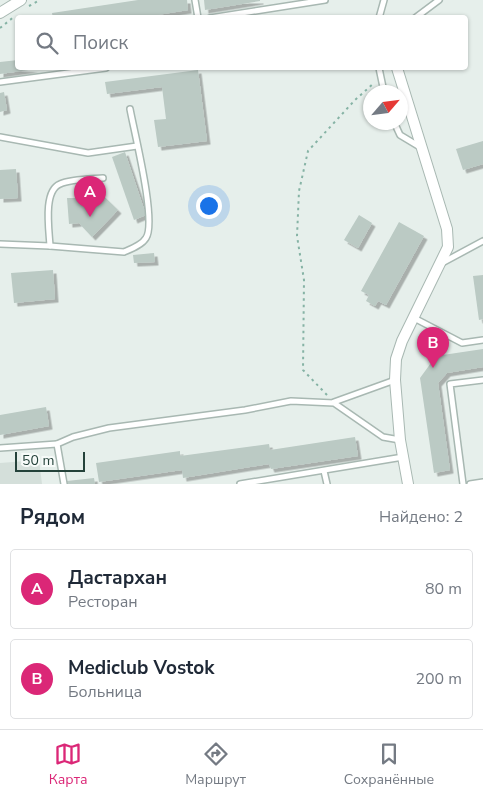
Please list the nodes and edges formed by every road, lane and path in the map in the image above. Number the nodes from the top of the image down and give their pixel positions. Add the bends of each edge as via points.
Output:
1 (21, 0) edge
2 (195, 0) edge
3 (325, 0) edge
4 (384, 0) edge
5 (439, 0) edge
6 (0, 13) edge
7 (198, 15) edge
8 (229, 15) edge
9 (380, 15) edge
10 (420, 15) edge
11 (91, 70) edge
12 (379, 70) edge
13 (397, 70) edge
14 (380, 78) junction
15 (0, 82) edge
16 (382, 85) edge
17 (130, 109) dead end
18 (398, 130) edge
19 (0, 137) edge
20 (137, 146) junction
21 (420, 148) junction
22 (103, 178) dead end
23 (483, 242) edge
24 (0, 244) edge
25 (50, 246) junction
26 (441, 263) junction
27 (414, 318) junction
28 (483, 340) edge
29 (395, 380) junction
30 (483, 380) edge
31 (334, 402) joint
32 (400, 440) junction
33 (57, 444) junction
34 (0, 448) edge
35 (403, 457) junction
36 (324, 471) junction
37 (483, 482) edge
38 (64, 484) edge
39 (240, 484) edge
40 (327, 484) edge
41 (408, 484) edge
42 (463, 484) edge
43 (470, 484) edge

1 - 6 street
2 - 7 lane
3 - 8 lane
4 - 9 lane
5 - 10 lane
11 - 15 lane
12 - 14 lane
13 - 21 street
14 - 16 lane
14 - 31 path via 308,151 299,192 297,236 304,280 303,370
17 - 20 lane
18 - 21 lane
19 - 20 lane via 88,153
20 - 25 lane via 150,222 147,238 124,252
21 - 26 street via 447,229 448,247
22 - 25 lane via 61,183 53,188 49,197
23 - 26 lane
24 - 25 lane
26 - 27 street
27 - 28 lane via 462,344
27 - 29 street via 396,359
29 - 31 lane
29 - 32 street
30 - 42 lane via 450,384
32 - 33 lane via 383,437 334,403 291,402 109,428
32 - 35 street
33 - 34 lane
33 - 38 lane
35 - 36 lane
35 - 41 street
36 - 39 lane
36 - 40 lane
37 - 43 lane

